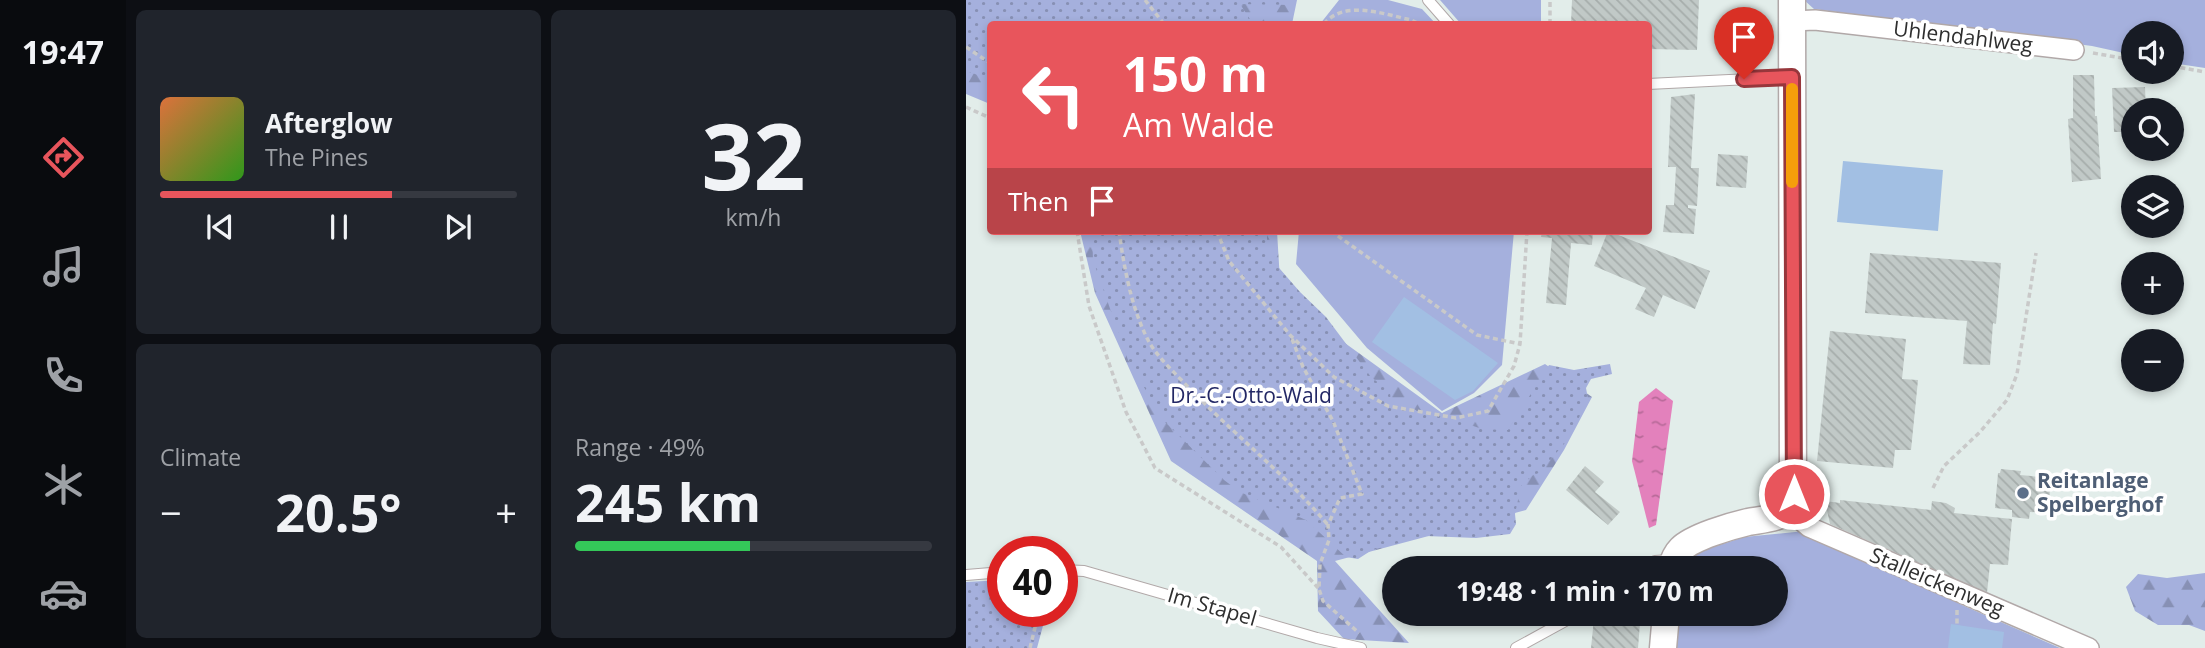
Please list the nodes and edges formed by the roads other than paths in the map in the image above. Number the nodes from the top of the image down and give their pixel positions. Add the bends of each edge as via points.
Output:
1 (1428, 0) edge
2 (1792, 10) edge
3 (1446, 21) edge
4 (2074, 50) road end
5 (1792, 77) junction
6 (1652, 84) edge
7 (1789, 510) junction
8 (1678, 556) edge
9 (1078, 570) edge
10 (987, 573) edge
11 (966, 575) edge
12 (1556, 626) edge
13 (1665, 626) edge
14 (1361, 648) edge
15 (1516, 648) edge
16 (1663, 648) edge
17 (2089, 648) edge

1 - 3 lane
2 - 4 street, Uhlendahlweg via 1815,20
2 - 5 street
5 - 6 lane
5 - 7 street via 1794,494
7 - 8 street via 1688,543
7 - 17 street, Stalleickenweg via 1809,527
9 - 14 lane, Im Stapel
10 - 11 lane
12 - 15 lane
13 - 16 street

